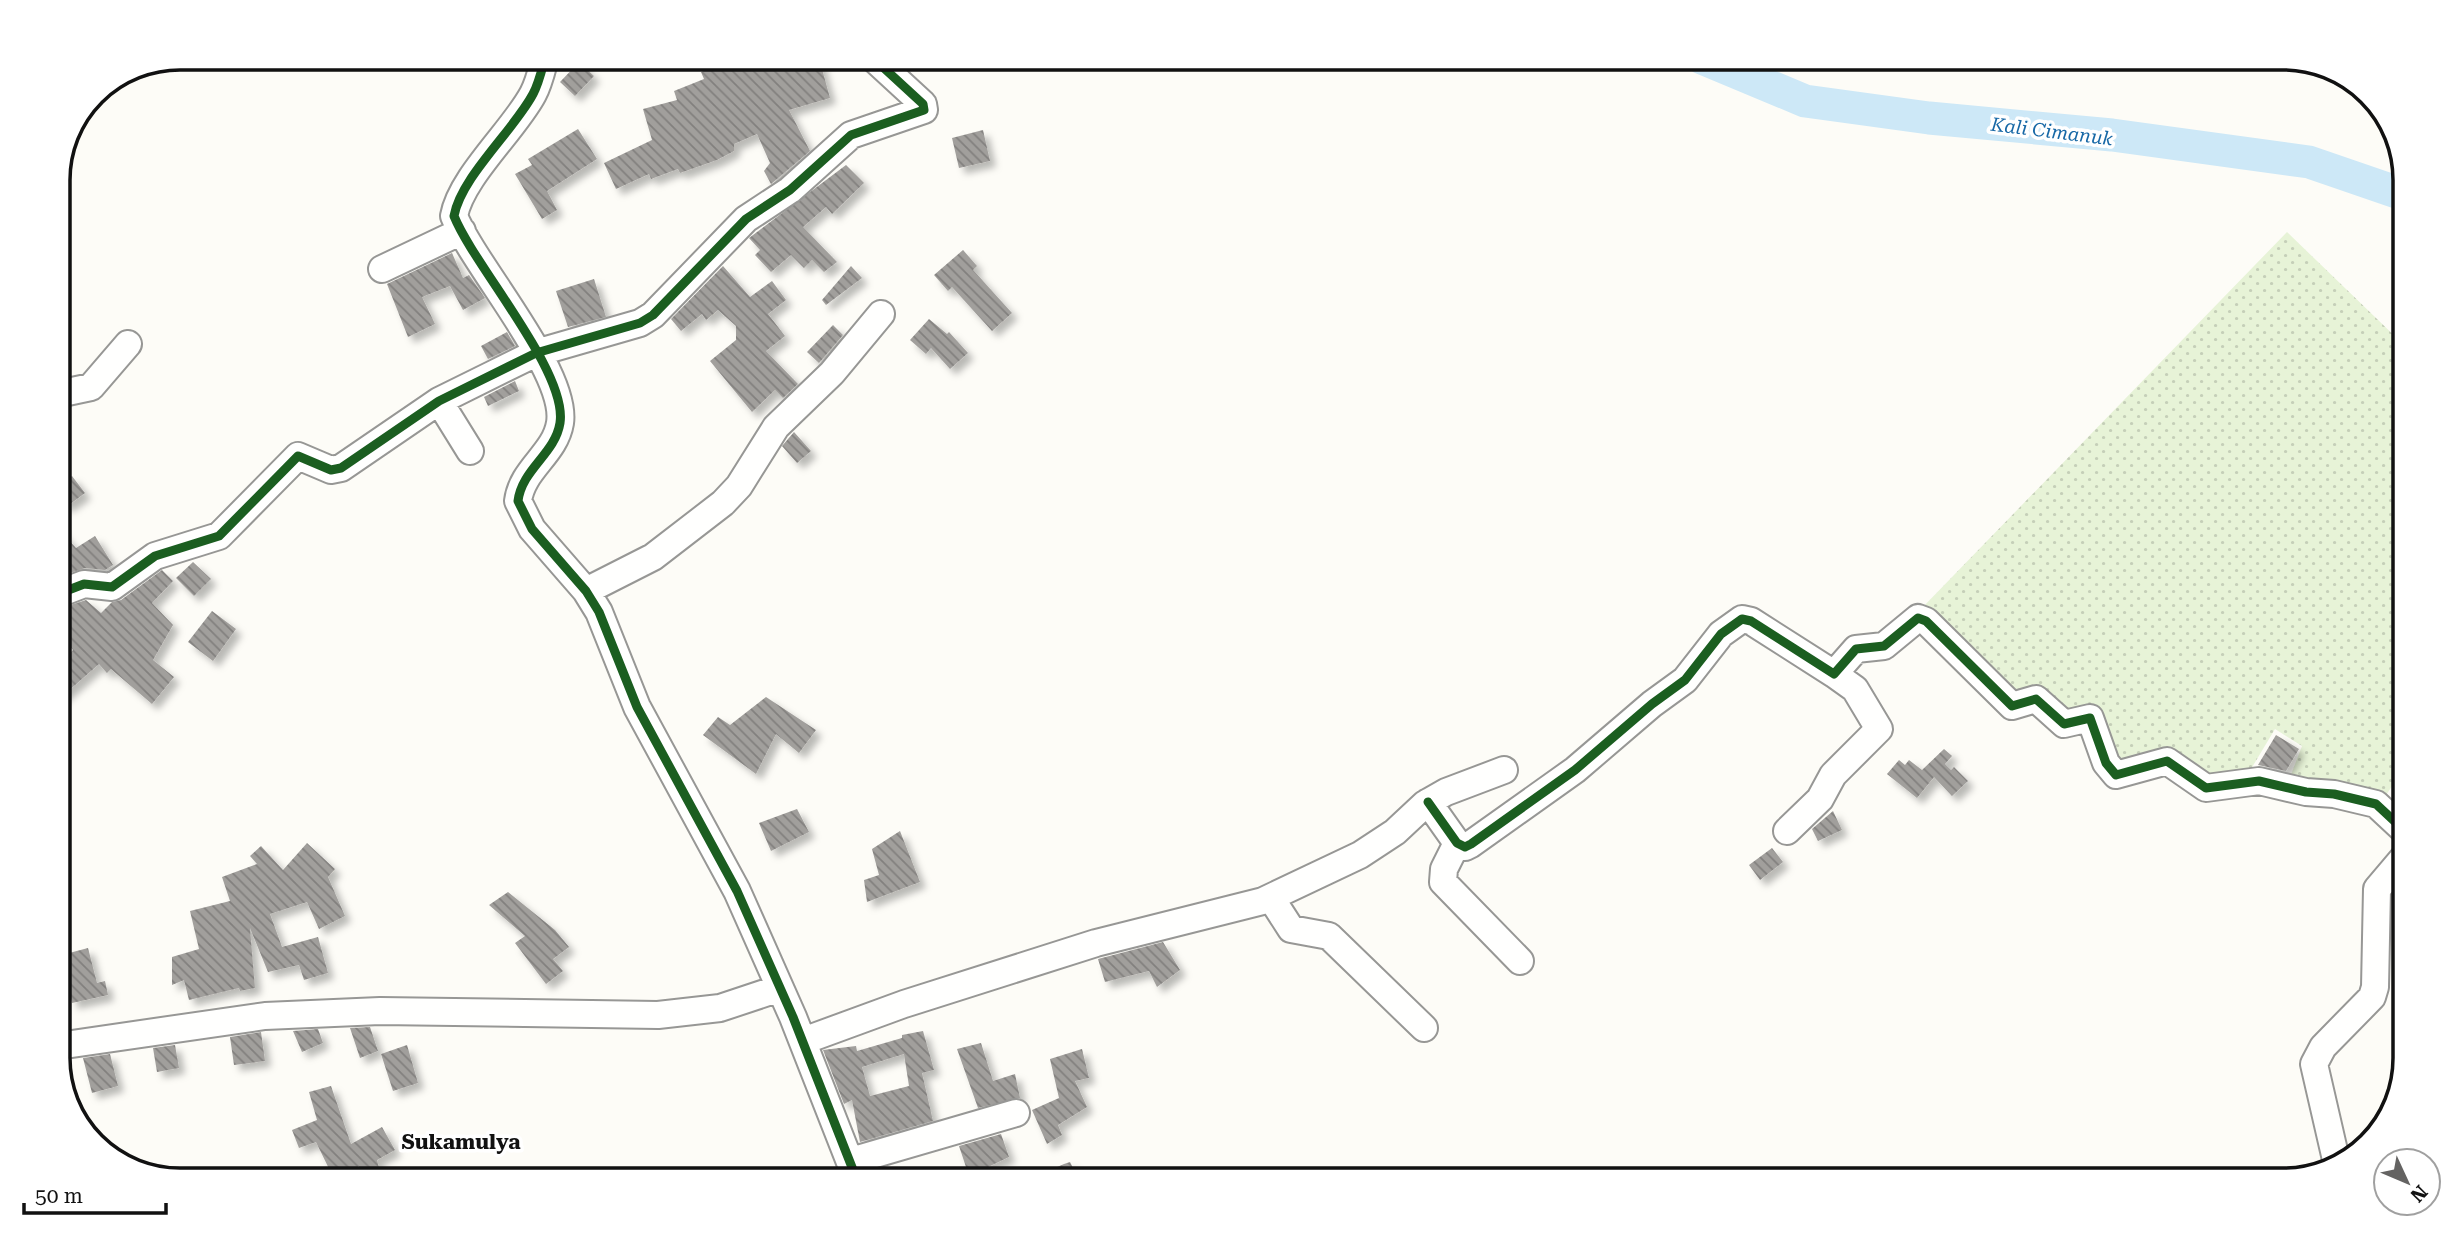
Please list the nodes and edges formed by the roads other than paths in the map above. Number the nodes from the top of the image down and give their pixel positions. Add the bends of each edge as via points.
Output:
1 (541, 70) edge
2 (886, 70) edge
3 (462, 231) junction
4 (382, 269) dead end
5 (881, 314) dead end
6 (128, 344) dead end
7 (536, 353) junction
8 (70, 391) edge
9 (439, 401) junction
10 (470, 451) dead end
11 (70, 589) edge
12 (586, 591) junction
13 (1834, 674) junction
14 (1504, 770) dead end
15 (1428, 802) junction
16 (2393, 821) edge
17 (1787, 831) dead end
18 (1457, 843) junction
19 (2393, 870) edge
20 (1271, 898) junction
21 (1520, 961) dead end
22 (780, 988) junction
23 (1424, 1028) dead end
24 (803, 1041) junction
25 (70, 1044) edge
26 (1016, 1113) dead end
27 (2335, 1154) edge
28 (853, 1168) edge
29 (862, 1168) edge

1 - 3 street via 534,93 456,205 454,216
2 - 7 street via 924,110 851,135 790,190 746,219 653,316
3 - 4 street
3 - 7 street
5 - 12 street via 832,373 776,427 723,503 653,557
6 - 8 street via 90,387
7 - 9 street
7 - 12 street via 559,397 560,425 553,442 526,475 518,501 531,529
9 - 10 street
9 - 11 street via 341,468 331,470 298,456 212,541 155,556 112,587 84,584
12 - 22 street via 612,640 637,707 737,891
13 - 16 street via 1856,649 1880,647 1914,620 1922,619 2012,706 2036,699 2064,724 2090,718 2106,763 2116,775 2166,761 2206,788 2259,781 2371,802
13 - 17 street via 1855,689 1879,729
13 - 18 street via 1742,619 1721,634 1685,680 1575,769 1471,844
14 - 15 street
15 - 18 street
15 - 20 street via 1360,855
18 - 21 street via 1443,882
19 - 27 street via 2377,889 2372,997 2319,1052 2314,1064
20 - 23 street via 1290,929 1329,936
20 - 24 street via 1096,943
22 - 24 street
22 - 25 street via 720,1008 658,1015 380,1011 265,1016
24 - 28 street
26 - 29 street

